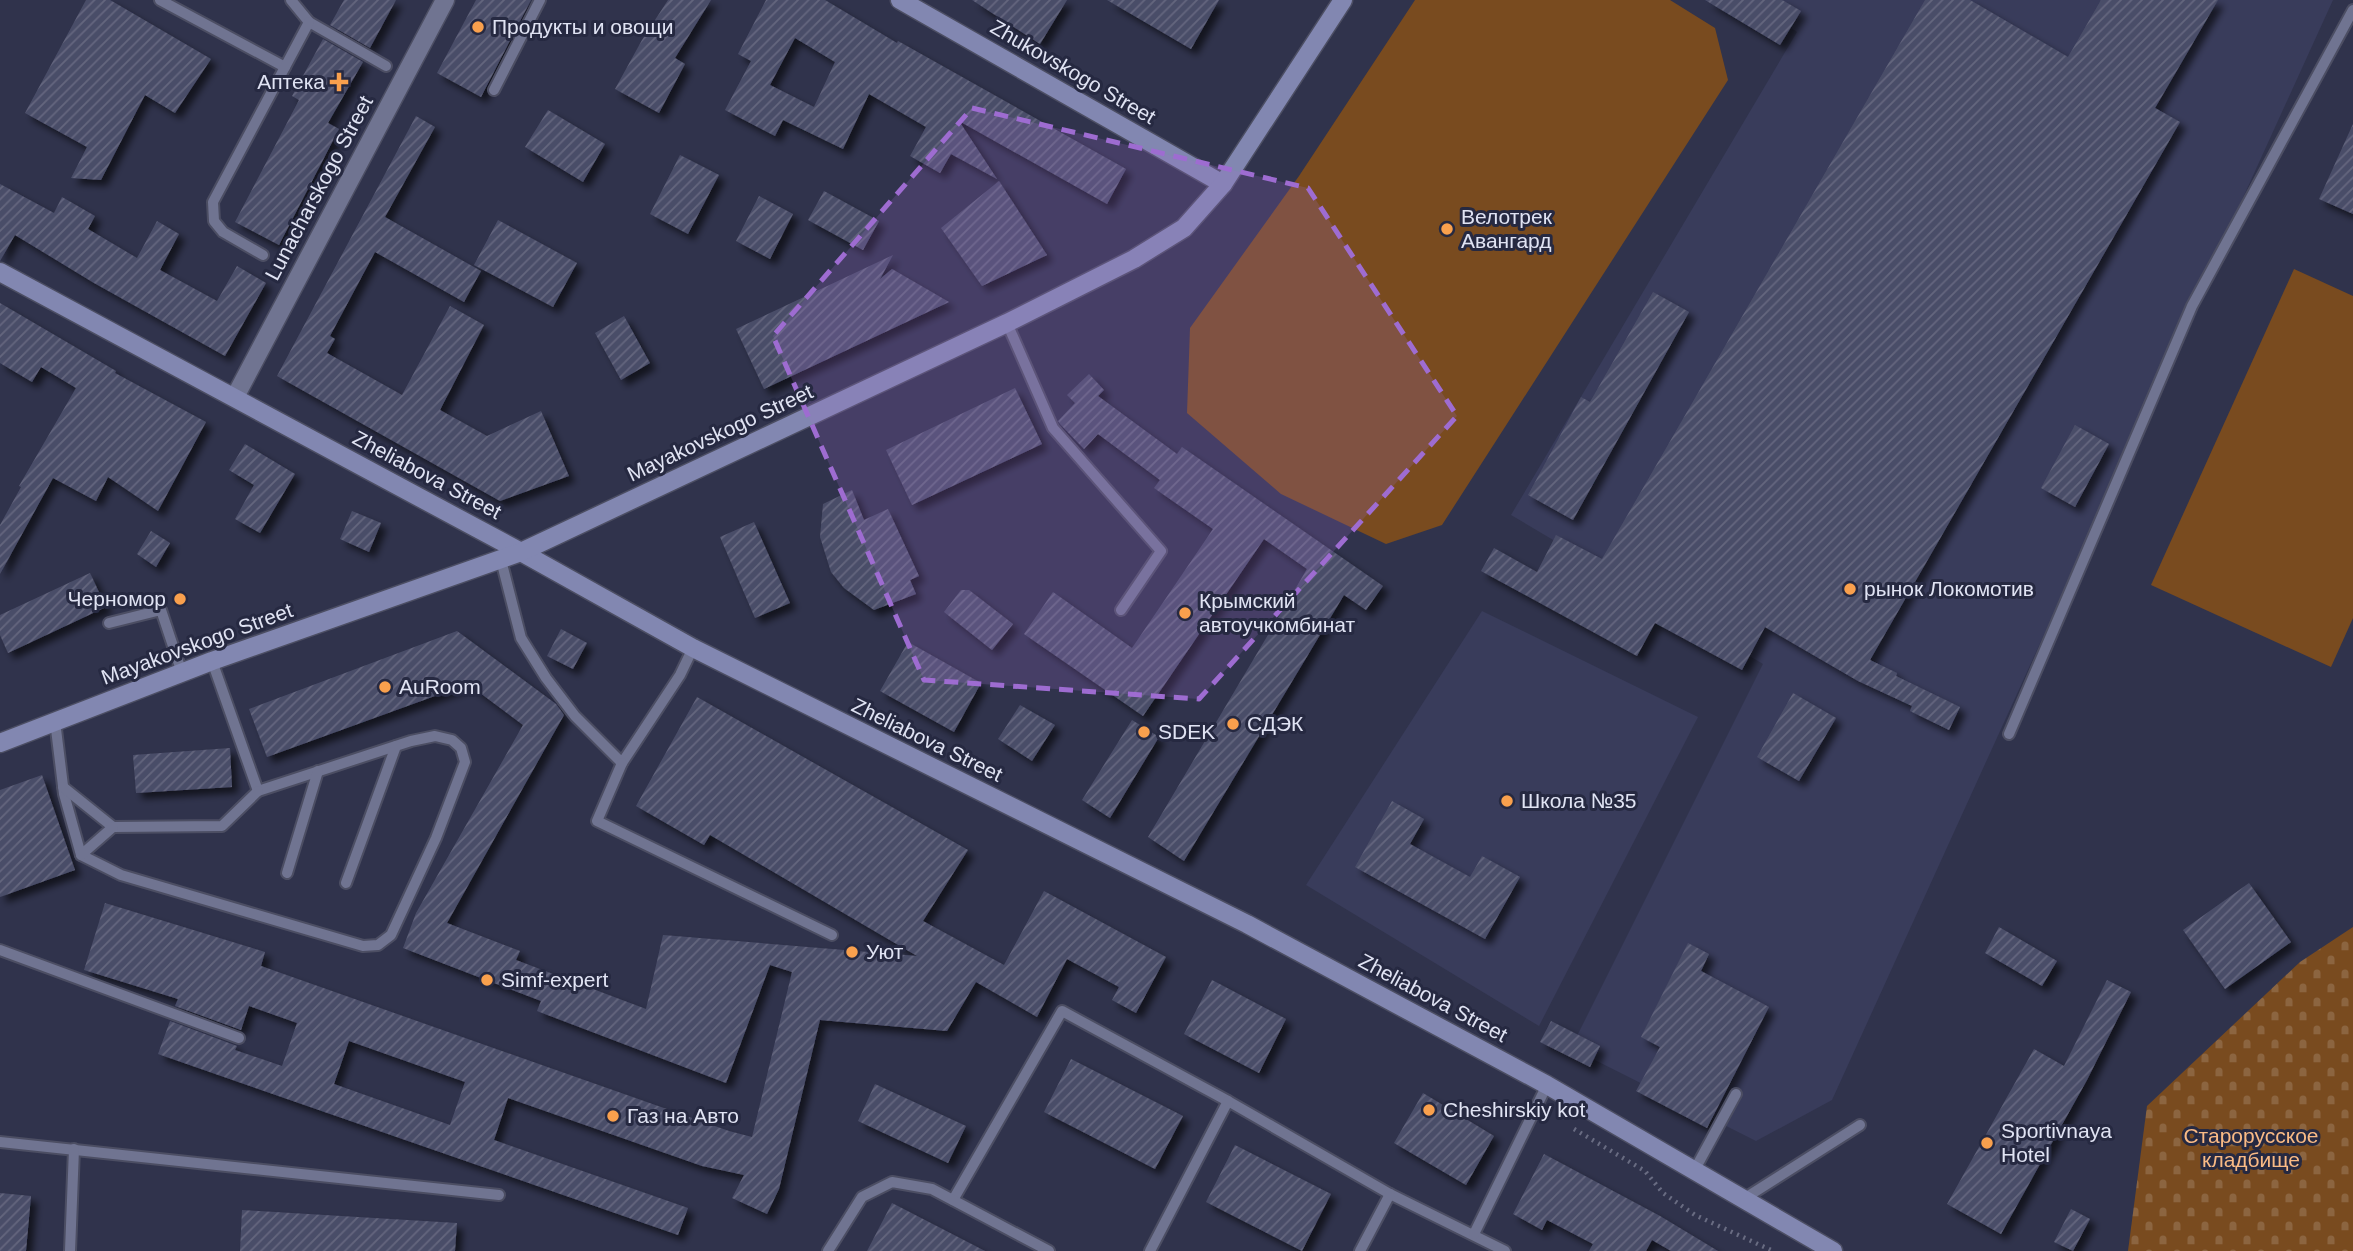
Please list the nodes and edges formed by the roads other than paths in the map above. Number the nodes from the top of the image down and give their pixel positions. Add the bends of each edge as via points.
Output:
1 (160, 0) edge
2 (291, 0) edge
3 (445, 0) edge
4 (540, 0) edge
5 (900, 0) edge
6 (1343, 0) edge
7 (2353, 10) edge
8 (309, 22) junction
9 (386, 66) dead end
10 (285, 67) junction
11 (494, 90) dead end
12 (1223, 184) junction
13 (263, 256) dead end
14 (0, 272) edge
15 (1007, 323) junction
16 (235, 397) junction
17 (521, 552) junction
18 (501, 560) junction
19 (1121, 610) dead end
20 (109, 623) dead end
21 (693, 648) junction
22 (212, 661) junction
23 (181, 673) junction
24 (55, 721) junction
25 (2010, 734) dead end
26 (0, 743) edge
27 (396, 746) junction
28 (622, 763) junction
29 (318, 771) junction
30 (63, 787) junction
31 (258, 791) junction
32 (113, 827) junction
33 (80, 855) junction
34 (287, 873) dead end
35 (346, 883) dead end
36 (832, 935) dead end
37 (0, 950) edge
38 (240, 1038) dead end
39 (1547, 1085) junction
40 (1736, 1094) dead end
41 (1228, 1101) junction
42 (1860, 1125) dead end
43 (0, 1142) edge
44 (74, 1149) junction
45 (1695, 1171) junction
46 (1390, 1194) junction
47 (499, 1195) dead end
48 (1742, 1199) junction
49 (953, 1200) junction
50 (1474, 1234) junction
51 (69, 1251) edge
52 (828, 1251) edge
53 (1049, 1251) edge
54 (1150, 1251) edge
55 (1360, 1251) edge
56 (1504, 1251) edge
57 (1833, 1251) edge

1 - 10 lane
2 - 8 lane
3 - 16 street, Lunacharskogo Street
4 - 11 lane
5 - 12 main road, Zhukovskogo Street
6 - 12 main road, Mayakovskogo Street
7 - 25 lane via 2192,306
8 - 9 lane
8 - 10 lane
10 - 13 lane via 213,202 214,221 223,232
12 - 15 main road, Mayakovskogo Street via 1185,228
14 - 16 main road, Zheliabova Street
15 - 17 main road, Mayakovskogo Street
15 - 19 lane via 1053,428 1161,551
16 - 17 main road, Zheliabova Street
17 - 18 main road, Mayakovskogo Street
17 - 21 main road, Zheliabova Street
18 - 22 main road, Mayakovskogo Street
18 - 28 lane via 521,638 575,716
20 - 23 lane via 162,610
21 - 28 lane
21 - 39 main road, Zheliabova Street via 1247,924
22 - 23 main road, Mayakovskogo Street
22 - 31 lane
23 - 24 main road, Mayakovskogo Street
24 - 26 main road, Mayakovskogo Street
24 - 30 lane
27 - 29 lane
27 - 33 lane via 435,736 452,740 461,748 465,762 391,934 378,945 363,946 121,875
27 - 35 lane
28 - 36 lane via 597,821
29 - 31 lane
29 - 34 lane
30 - 32 lane
30 - 33 lane
31 - 32 lane via 222,826
32 - 33 lane
37 - 38 lane
39 - 45 main road, Zheliabova Street
39 - 50 lane
40 - 45 lane
41 - 46 lane
41 - 49 lane via 1062,1011
41 - 54 lane
42 - 48 lane
43 - 44 lane
44 - 47 lane
44 - 51 lane
45 - 48 main road, Zheliabova Street
46 - 50 lane
46 - 55 lane
48 - 57 main road, Zheliabova Street
49 - 52 lane via 932,1189 892,1182 862,1197
49 - 53 lane
50 - 56 lane

